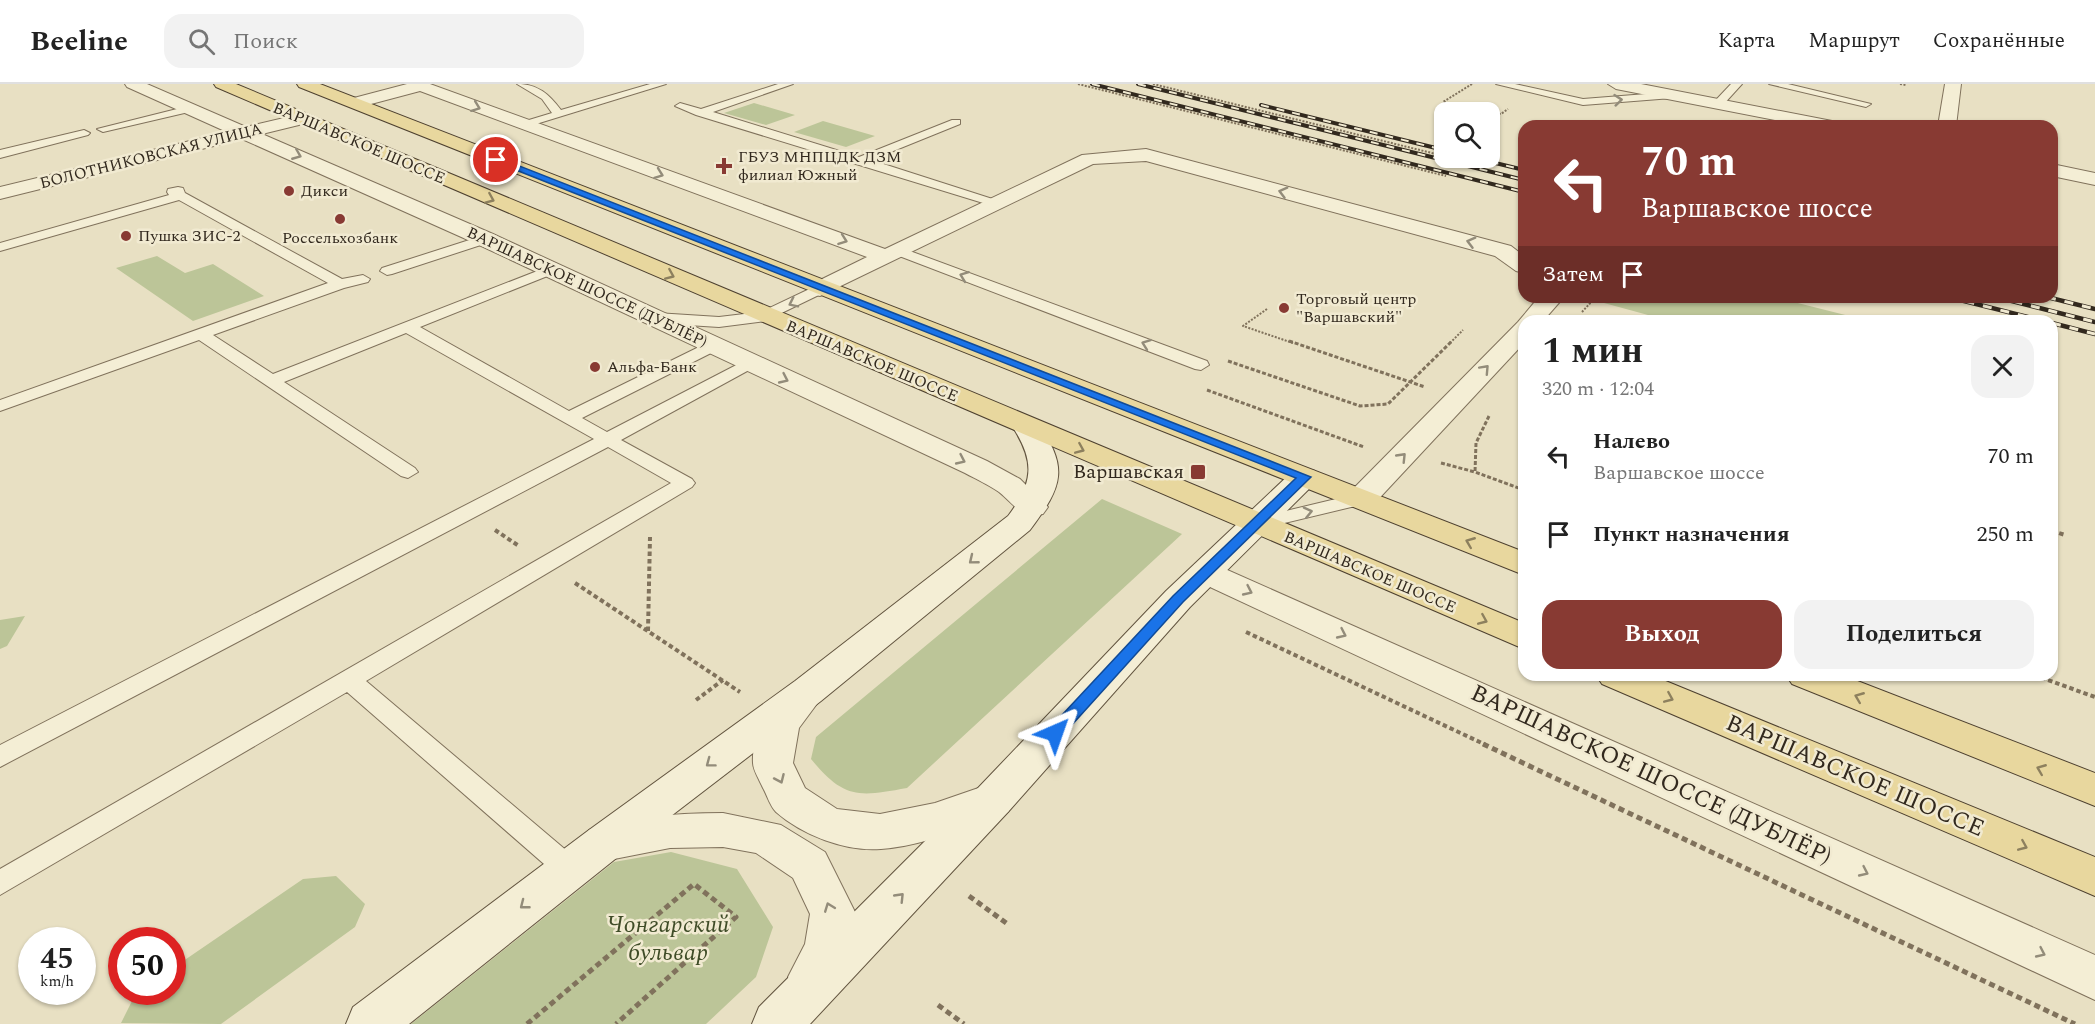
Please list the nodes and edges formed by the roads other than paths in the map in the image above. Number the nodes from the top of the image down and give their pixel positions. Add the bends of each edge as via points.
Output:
1 (133, 84) edge
2 (222, 84) edge
3 (305, 84) edge
4 (522, 84) edge
5 (661, 84) edge
6 (788, 84) edge
7 (1501, 84) edge
8 (1616, 84) edge
9 (1737, 84) edge
10 (1774, 84) edge
11 (1953, 84) edge
12 (421, 85) edge
13 (1672, 95) junction
14 (356, 103) junction
15 (1718, 104) junction
16 (1866, 104) dead end
17 (680, 106) dead end
18 (189, 110) junction
19 (700, 113) junction
20 (559, 115) junction
21 (301, 118) junction
22 (1801, 120) edge
23 (1948, 120) edge
24 (956, 122) dead end
25 (523, 125) junction
26 (103, 129) dead end
27 (84, 134) dead end
28 (242, 134) junction
29 (0, 154) edge
30 (859, 161) junction
31 (2058, 171) edge
32 (2095, 179) edge
33 (0, 193) edge
34 (998, 203) junction
35 (485, 239) junction
36 (0, 247) edge
37 (893, 254) junction
38 (1518, 262) edge
39 (550, 270) junction
40 (387, 271) dead end
41 (363, 279) dead end
42 (340, 284) junction
43 (820, 289) junction
44 (1546, 303) edge
45 (1536, 315) edge
46 (765, 316) junction
47 (656, 318) junction
48 (407, 327) junction
49 (201, 334) junction
50 (1518, 334) edge
51 (713, 346) junction
52 (752, 364) junction
53 (1201, 365) dead end
54 (271, 381) junction
55 (0, 406) edge
56 (568, 418) junction
57 (1026, 426) junction
58 (607, 440) junction
59 (408, 472) dead end
60 (1304, 477) junction
61 (1361, 499) junction
62 (1032, 507) junction
63 (1255, 524) junction
64 (1518, 562) edge
65 (1207, 572) junction
66 (1518, 634) edge
67 (348, 679) junction
68 (1629, 681) edge
69 (1820, 681) edge
70 (808, 691) junction
71 (0, 757) edge
72 (2095, 790) edge
73 (993, 800) junction
74 (587, 856) junction
75 (2095, 877) edge
76 (0, 883) edge
77 (2095, 978) edge
78 (789, 1012) edge
79 (371, 1024) edge

1 - 18 street, ВАРШАВСКОЕ ШОССЕ (ДУБЛЁР)
2 - 21 main road, ВАРШАВСКОЕ ШОССЕ
3 - 14 main road, ВАРШАВСКОЕ ШОССЕ
4 - 20 lane via 546,97
5 - 20 lane
6 - 19 lane
7 -> 13 lane via 1583,102
8 - 13 street
9 - 15 lane
10 - 16 lane
11 - 23 street
12 - 14 street
12 -> 25 street
13 - 15 street
14 - 43 main road, ВАРШАВСКОЕ ШОССЕ
15 - 22 street
17 - 19 lane
18 - 26 lane
18 - 28 street, ВАРШАВСКОЕ ШОССЕ (ДУБЛЁР)
19 - 30 lane
20 - 25 lane
21 - 28 street, БОЛОТНИКОВСКАЯ УЛИЦА
21 -> 46 main road, ВАРШАВСКОЕ ШОССЕ
24 - 30 lane
25 -> 37 street
27 - 29 lane
28 - 33 street, БОЛОТНИКОВСКАЯ УЛИЦА
28 -> 35 street, ВАРШАВСКОЕ ШОССЕ (ДУБЛЁР)
30 - 34 lane
31 - 32 street
34 - 37 street
38 -> 34 street via 1503,251 1146,155 1089,159
35 - 39 street, ВАРШАВСКОЕ ШОССЕ (ДУБЛЁР)
35 - 40 lane
36 - 42 lane via 182,192
37 - 43 street
53 -> 37 lane
39 - 47 street, ВАРШАВСКОЕ ШОССЕ (ДУБЛЁР)
39 - 48 lane
41 - 42 lane
42 - 49 lane
43 -> 46 lane
43 - 60 main road, ВАРШАВСКОЕ ШОССЕ
44 - 45 street
46 - 47 lane via 719,322
46 - 57 main road, ВАРШАВСКОЕ ШОССЕ
47 - 51 street, ВАРШАВСКОЕ ШОССЕ (ДУБЛЁР)
48 - 54 lane
48 - 56 lane
49 - 54 lane
49 - 55 lane
61 -> 50 street
51 - 52 street, ВАРШАВСКОЕ ШОССЕ (ДУБЛЁР)
51 - 56 lane
52 - 58 lane
52 -> 62 street, ВАРШАВСКОЕ ШОССЕ (ДУБЛЁР) via 976,467 1008,485
54 - 59 lane
56 - 58 lane
57 - 62 street via 1041,450 1044,475
57 -> 63 main road, ВАРШАВСКОЕ ШОССЕ
58 - 67 lane via 685,483
58 - 71 lane
60 - 61 main road, ВАРШАВСКОЕ ШОССЕ
60 - 63 street
63 -> 61 lane
64 -> 61 main road, ВАРШАВСКОЕ ШОССЕ
62 -> 70 street via 1019,523
63 - 65 street
63 -> 66 main road, ВАРШАВСКОЕ ШОССЕ
65 - 73 street
65 -> 77 street, ВАРШАВСКОЕ ШОССЕ (ДУБЛЁР)
67 - 74 lane
67 - 76 lane
68 -> 75 main road, ВАРШАВСКОЕ ШОССЕ
72 -> 69 main road
70 -> 73 street via 780,724 773,763 789,799 828,825 880,832 935,820
70 -> 74 street
78 -> 73 street
78 -> 74 street via 828,948 833,914 809,865 766,837 723,830 670,831
74 -> 79 street

